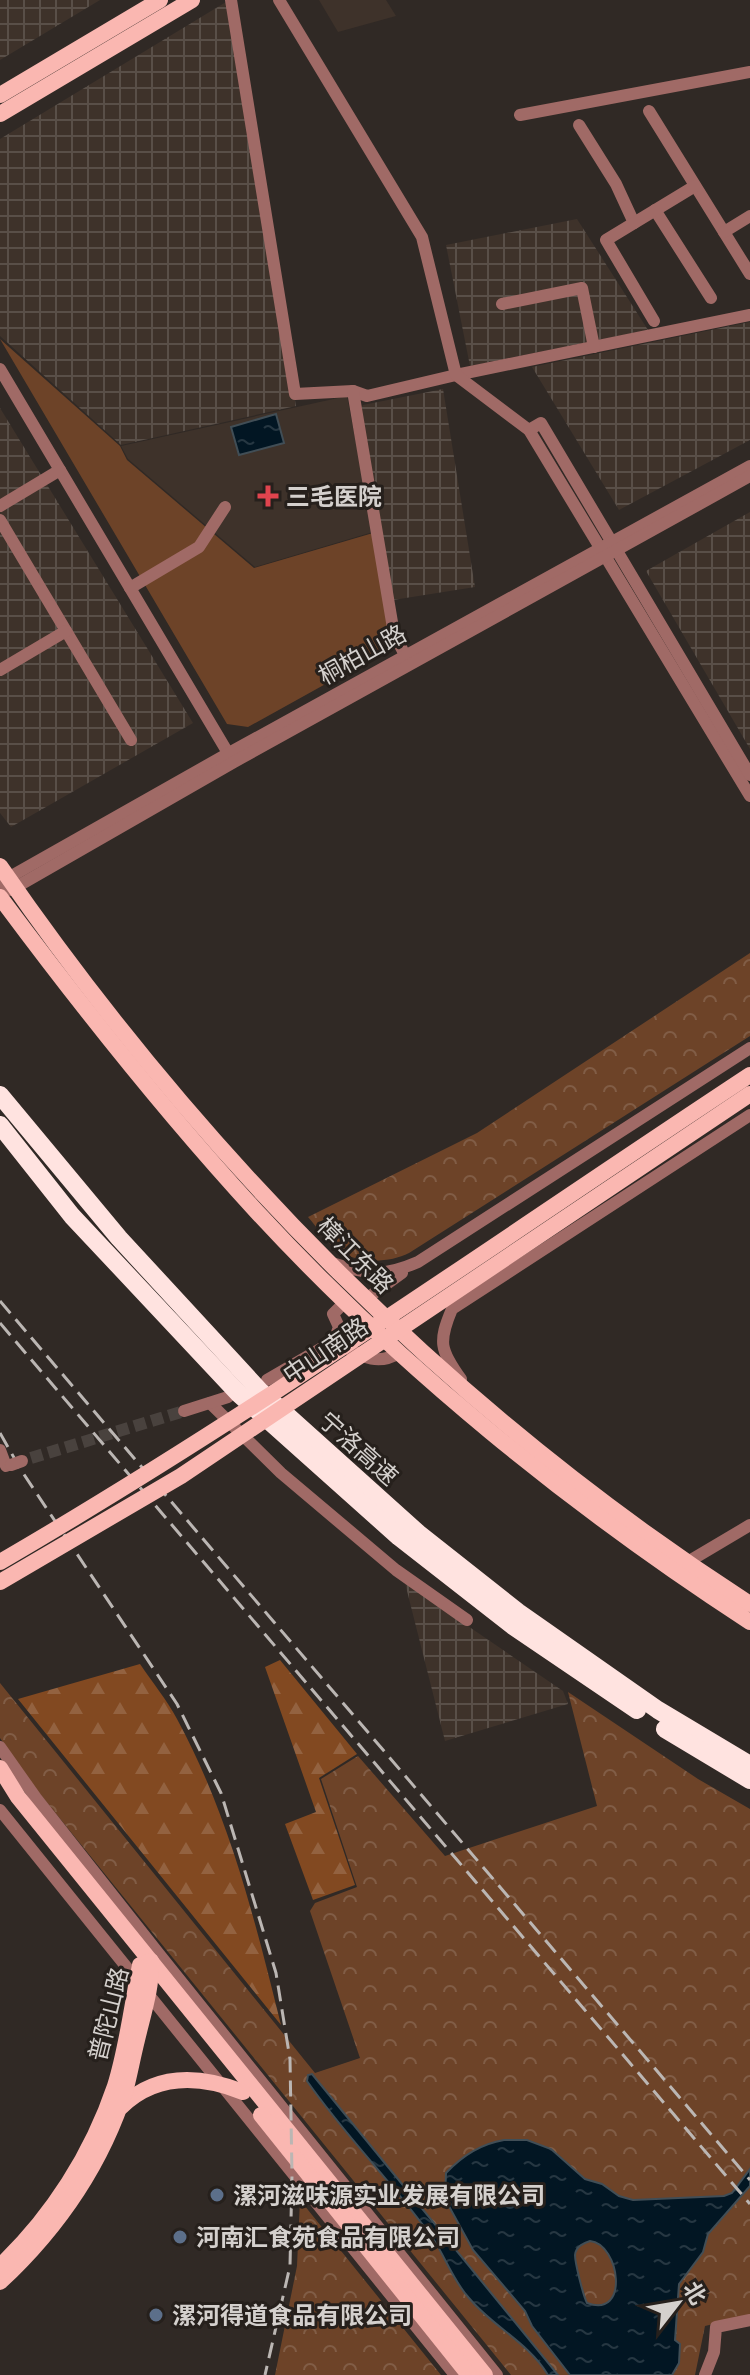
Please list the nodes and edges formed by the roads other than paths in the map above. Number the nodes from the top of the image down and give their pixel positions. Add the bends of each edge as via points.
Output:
1 (160, 0) edge
2 (192, 0) edge
3 (231, 0) edge
4 (279, 0) edge
5 (750, 72) edge
6 (0, 95) edge
7 (649, 111) dead end
8 (0, 114) edge
9 (520, 115) dead end
10 (579, 125) dead end
11 (695, 186) junction
12 (655, 210) junction
13 (750, 216) edge
14 (634, 223) junction
15 (724, 232) junction
16 (750, 274) edge
17 (711, 298) dead end
18 (502, 304) dead end
19 (750, 315) edge
20 (654, 321) dead end
21 (594, 347) junction
22 (0, 369) edge
23 (456, 375) junction
24 (353, 391) junction
25 (750, 466) edge
26 (60, 470) junction
27 (750, 476) edge
28 (0, 506) edge
29 (225, 507) dead end
30 (0, 520) edge
31 (609, 549) junction
32 (130, 588) junction
33 (66, 631) junction
34 (405, 655) junction
35 (0, 670) edge
36 (131, 740) dead end
37 (231, 758) junction
38 (750, 775) edge
39 (750, 796) edge
40 (4, 885) edge
41 (750, 1048) edge
42 (750, 1075) edge
43 (750, 1094) edge
44 (0, 1095) edge
45 (750, 1115) edge
46 (0, 1125) edge
47 (330, 1262) junction
48 (418, 1262) junction
49 (366, 1299) junction
50 (346, 1301) junction
51 (334, 1341) junction
52 (399, 1353) junction
53 (267, 1380) dead end
54 (471, 1395) junction
55 (228, 1397) dead end
56 (210, 1403) junction
57 (184, 1411) tunnel mouth
58 (0, 1450) edge
59 (14, 1464) edge
60 (750, 1525) edge
61 (0, 1562) edge
62 (686, 1563) junction
63 (0, 1582) edge
64 (750, 1604) edge
65 (467, 1620) dead end
66 (750, 1622) edge
67 (0, 1747) edge
68 (750, 1765) edge
69 (0, 1768) edge
70 (750, 1780) edge
71 (0, 1789) edge
72 (0, 1810) edge
73 (148, 1973) junction
74 (222, 2084) junction
75 (243, 2092) junction
76 (117, 2111) junction
77 (0, 2266) edge
78 (0, 2282) edge
79 (750, 2320) edge
80 (455, 2375) edge
81 (469, 2375) edge
82 (485, 2375) edge
83 (497, 2375) edge
84 (705, 2375) edge

1 - 6 main road
2 - 8 main road
3 - 24 street via 295,394
4 - 23 street via 422,237
5 - 9 street
7 - 11 street
10 - 14 street
11 - 12 street
11 - 15 street
12 - 14 street
12 - 17 street
13 - 15 street
14 - 20 street via 606,240
15 - 16 street
18 - 21 street via 582,288
19 - 21 street
21 - 23 street
22 - 26 street
23 - 24 street via 367,396
23 - 31 street via 529,430 541,423
24 - 34 street via 394,634
25 - 31 street, 桐柏山路
26 - 28 street
26 - 32 street
27 - 31 street, 桐柏山路
29 - 32 street via 199,547
30 - 33 street
31 - 34 street, 桐柏山路
31 - 37 street, 桐柏山路
31 - 38 street
31 - 39 street
32 - 37 street
33 - 35 street
33 - 36 street
34 - 37 street, 桐柏山路
37 - 40 street, 桐柏山路
40 - 47 main road, 樟江东路 via 177,1098 261,1195
40 - 50 main road, 樟江东路 via 75,997 169,1112 259,1214
41 - 48 street
42 - 61 main road, 中山南路, bridge via 340,1351
43 - 63 main road, 中山南路, bridge via 181,1476
44 - 68 highway, 宁洛高速 via 119,1238 261,1392 407,1523 531,1621 658,1710
45 - 54 street via 452,1309 442,1333 446,1359
46 - 70 highway, 宁洛高速 via 72,1216 239,1394 399,1537 513,1626
47 - 48 street via 382,1274
47 - 49 main road, 樟江东路
48 - 49 street
49 - 54 main road, 樟江东路
50 - 51 street via 333,1314 339,1327
50 - 52 main road, 樟江东路
51 - 52 street via 376,1361
51 - 53 street
52 - 66 main road, 樟江东路 via 554,1484
54 - 62 main road, 樟江东路
55 - 56 street
56 - 57 street
56 - 65 street via 281,1473 396,1570
58 - 59 street
60 - 62 street
62 - 64 main road, 樟江东路
67 - 73 street
69 - 73 main road
71 - 73 main road
72 - 73 street
73 - 74 street
73 - 75 main road
73 - 76 main road, 普陀山路
73 - 77 main road, 普陀山路 via 98,2132 28,2240
73 - 82 main road
73 - 83 street
74 - 75 main road
74 - 76 main road via 179,2079 156,2083
74 - 80 street
75 - 81 main road
76 - 78 main road, 普陀山路 via 72,2202
79 - 84 street via 716,2327

